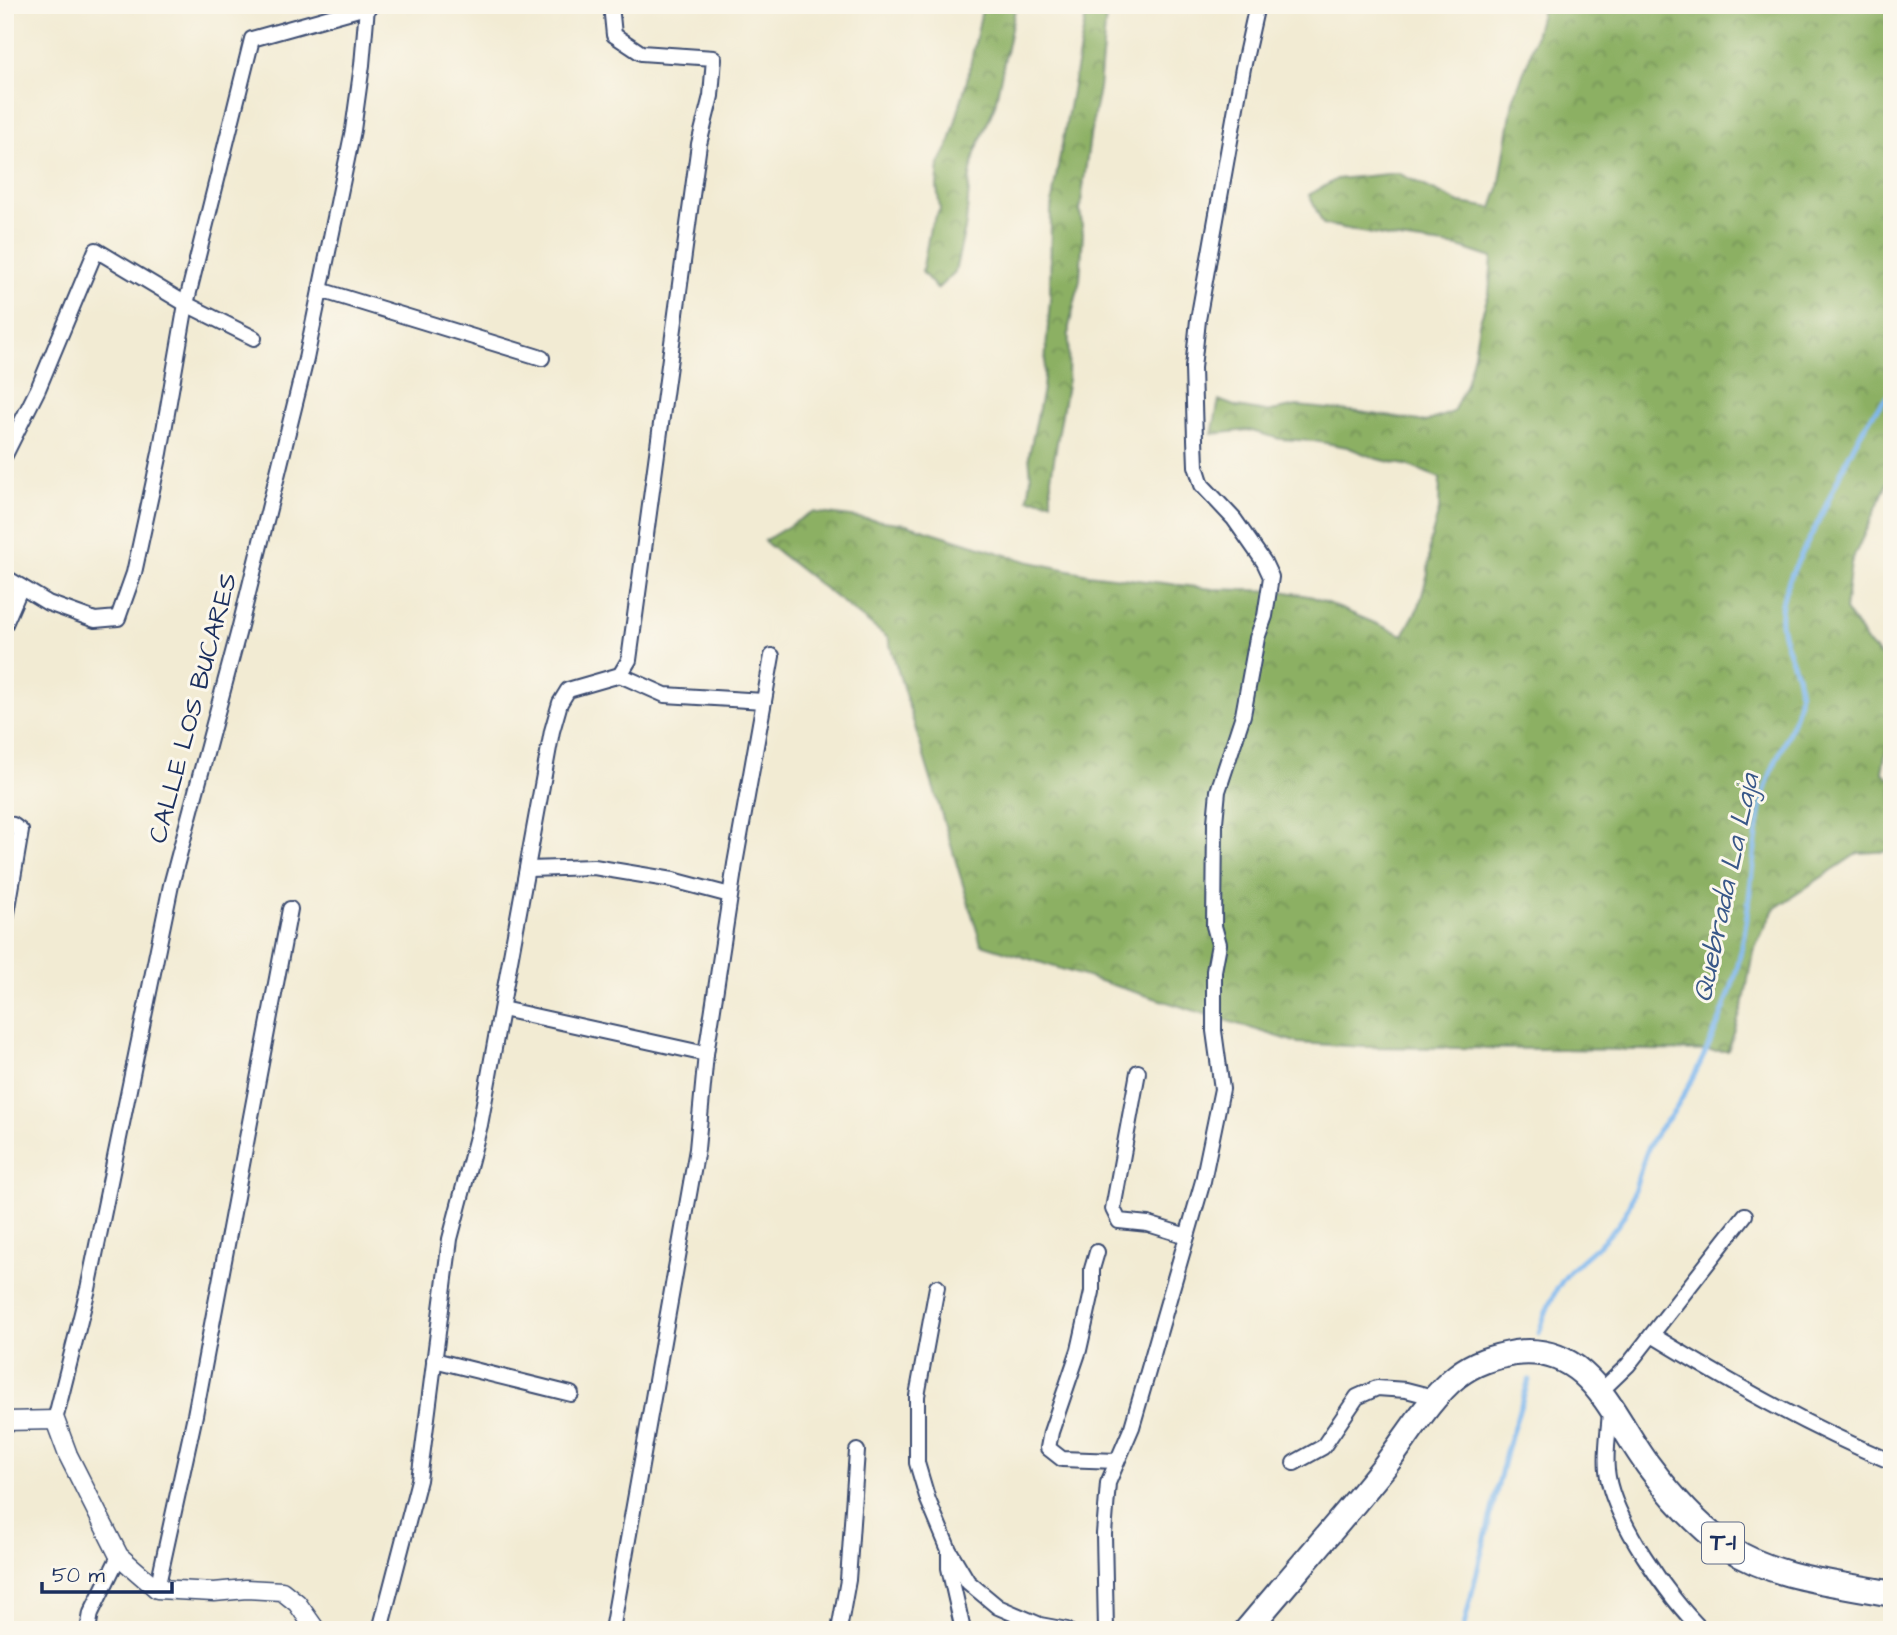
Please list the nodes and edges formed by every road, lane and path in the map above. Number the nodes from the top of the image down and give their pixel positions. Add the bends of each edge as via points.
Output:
1 (611, 5) edge
2 (1257, 5) edge
3 (370, 6) edge
4 (320, 290) junction
5 (186, 304) junction
6 (254, 338) dead end
7 (542, 358) dead end
8 (5, 455) edge
9 (5, 577) edge
10 (21, 587) junction
11 (5, 624) edge
12 (772, 656) dead end
13 (620, 675) junction
14 (764, 701) junction
15 (5, 822) edge
16 (528, 869) junction
17 (730, 895) junction
18 (290, 909) dead end
19 (5, 925) edge
20 (502, 1009) junction
21 (706, 1054) junction
22 (1138, 1072) dead end
23 (1745, 1215) dead end
24 (1188, 1236) junction
25 (1097, 1252) dead end
26 (937, 1287) dead end
27 (1651, 1335) junction
28 (434, 1360) junction
29 (571, 1394) dead end
30 (1437, 1398) junction
31 (1606, 1399) junction
32 (5, 1420) edge
33 (55, 1420) junction
34 (857, 1451) dead end
35 (1117, 1461) junction
36 (1892, 1462) edge
37 (1294, 1463) dead end
38 (949, 1550) junction
39 (119, 1556) junction
40 (157, 1589) junction
41 (1892, 1594) edge
42 (88, 1630) edge
43 (316, 1630) edge
44 (380, 1630) edge
45 (612, 1630) edge
46 (839, 1630) edge
47 (963, 1630) edge
48 (1067, 1630) edge
49 (1106, 1630) edge
50 (1247, 1630) edge
51 (1702, 1630) edge

1 - 13 street via 614,34 641,53 714,58 629,660
2 - 24 street via 1198,320 1195,439 1202,485 1234,519 1271,577 1243,715 1218,791 1213,858 1214,926 1219,944 1214,1031 1222,1088
3 - 4 street, CALLE LOS BUCARES via 353,130
3 - 5 street via 252,39
4 - 7 street
4 - 33 street, CALLE LOS BUCARES via 246,603 172,886 89,1289
5 - 6 street
5 - 8 street via 96,250
5 - 10 street via 134,573 118,618 95,620 48,603
9 - 10 street
10 - 11 street
12 - 14 street
13 - 14 street via 665,695
13 - 16 street via 568,690 560,703
14 - 17 street
15 - 19 street via 21,831
16 - 17 street via 594,867
16 - 20 street
17 - 21 street
18 - 40 street via 195,1415
20 - 21 street
20 - 28 street via 480,1125 450,1240
21 - 45 street via 697,1149
22 - 24 street via 1113,1209 1119,1221
23 - 27 street
24 - 35 street via 1132,1427
25 - 35 street via 1079,1350 1048,1448 1062,1459
26 - 38 street via 917,1396 917,1463
27 - 31 street
27 - 36 street via 1774,1406
28 - 29 street
28 - 44 street via 419,1480
30 - 31 highway, T-1 via 1473,1365 1521,1353 1554,1355 1581,1371
30 - 37 street via 1377,1388 1357,1397 1323,1447
30 - 50 highway, T-1
31 - 41 highway, T-1 via 1625,1433 1679,1504 1729,1548 1795,1574
31 - 51 street via 1607,1471 1616,1502 1644,1558
32 - 33 street
33 - 39 street
34 - 46 street via 848,1580
35 - 49 street via 1108,1483 1104,1534
38 - 47 street
38 - 48 street via 968,1582 999,1606 1040,1625
39 - 40 street
39 - 42 street via 91,1613
40 - 43 street via 282,1591

